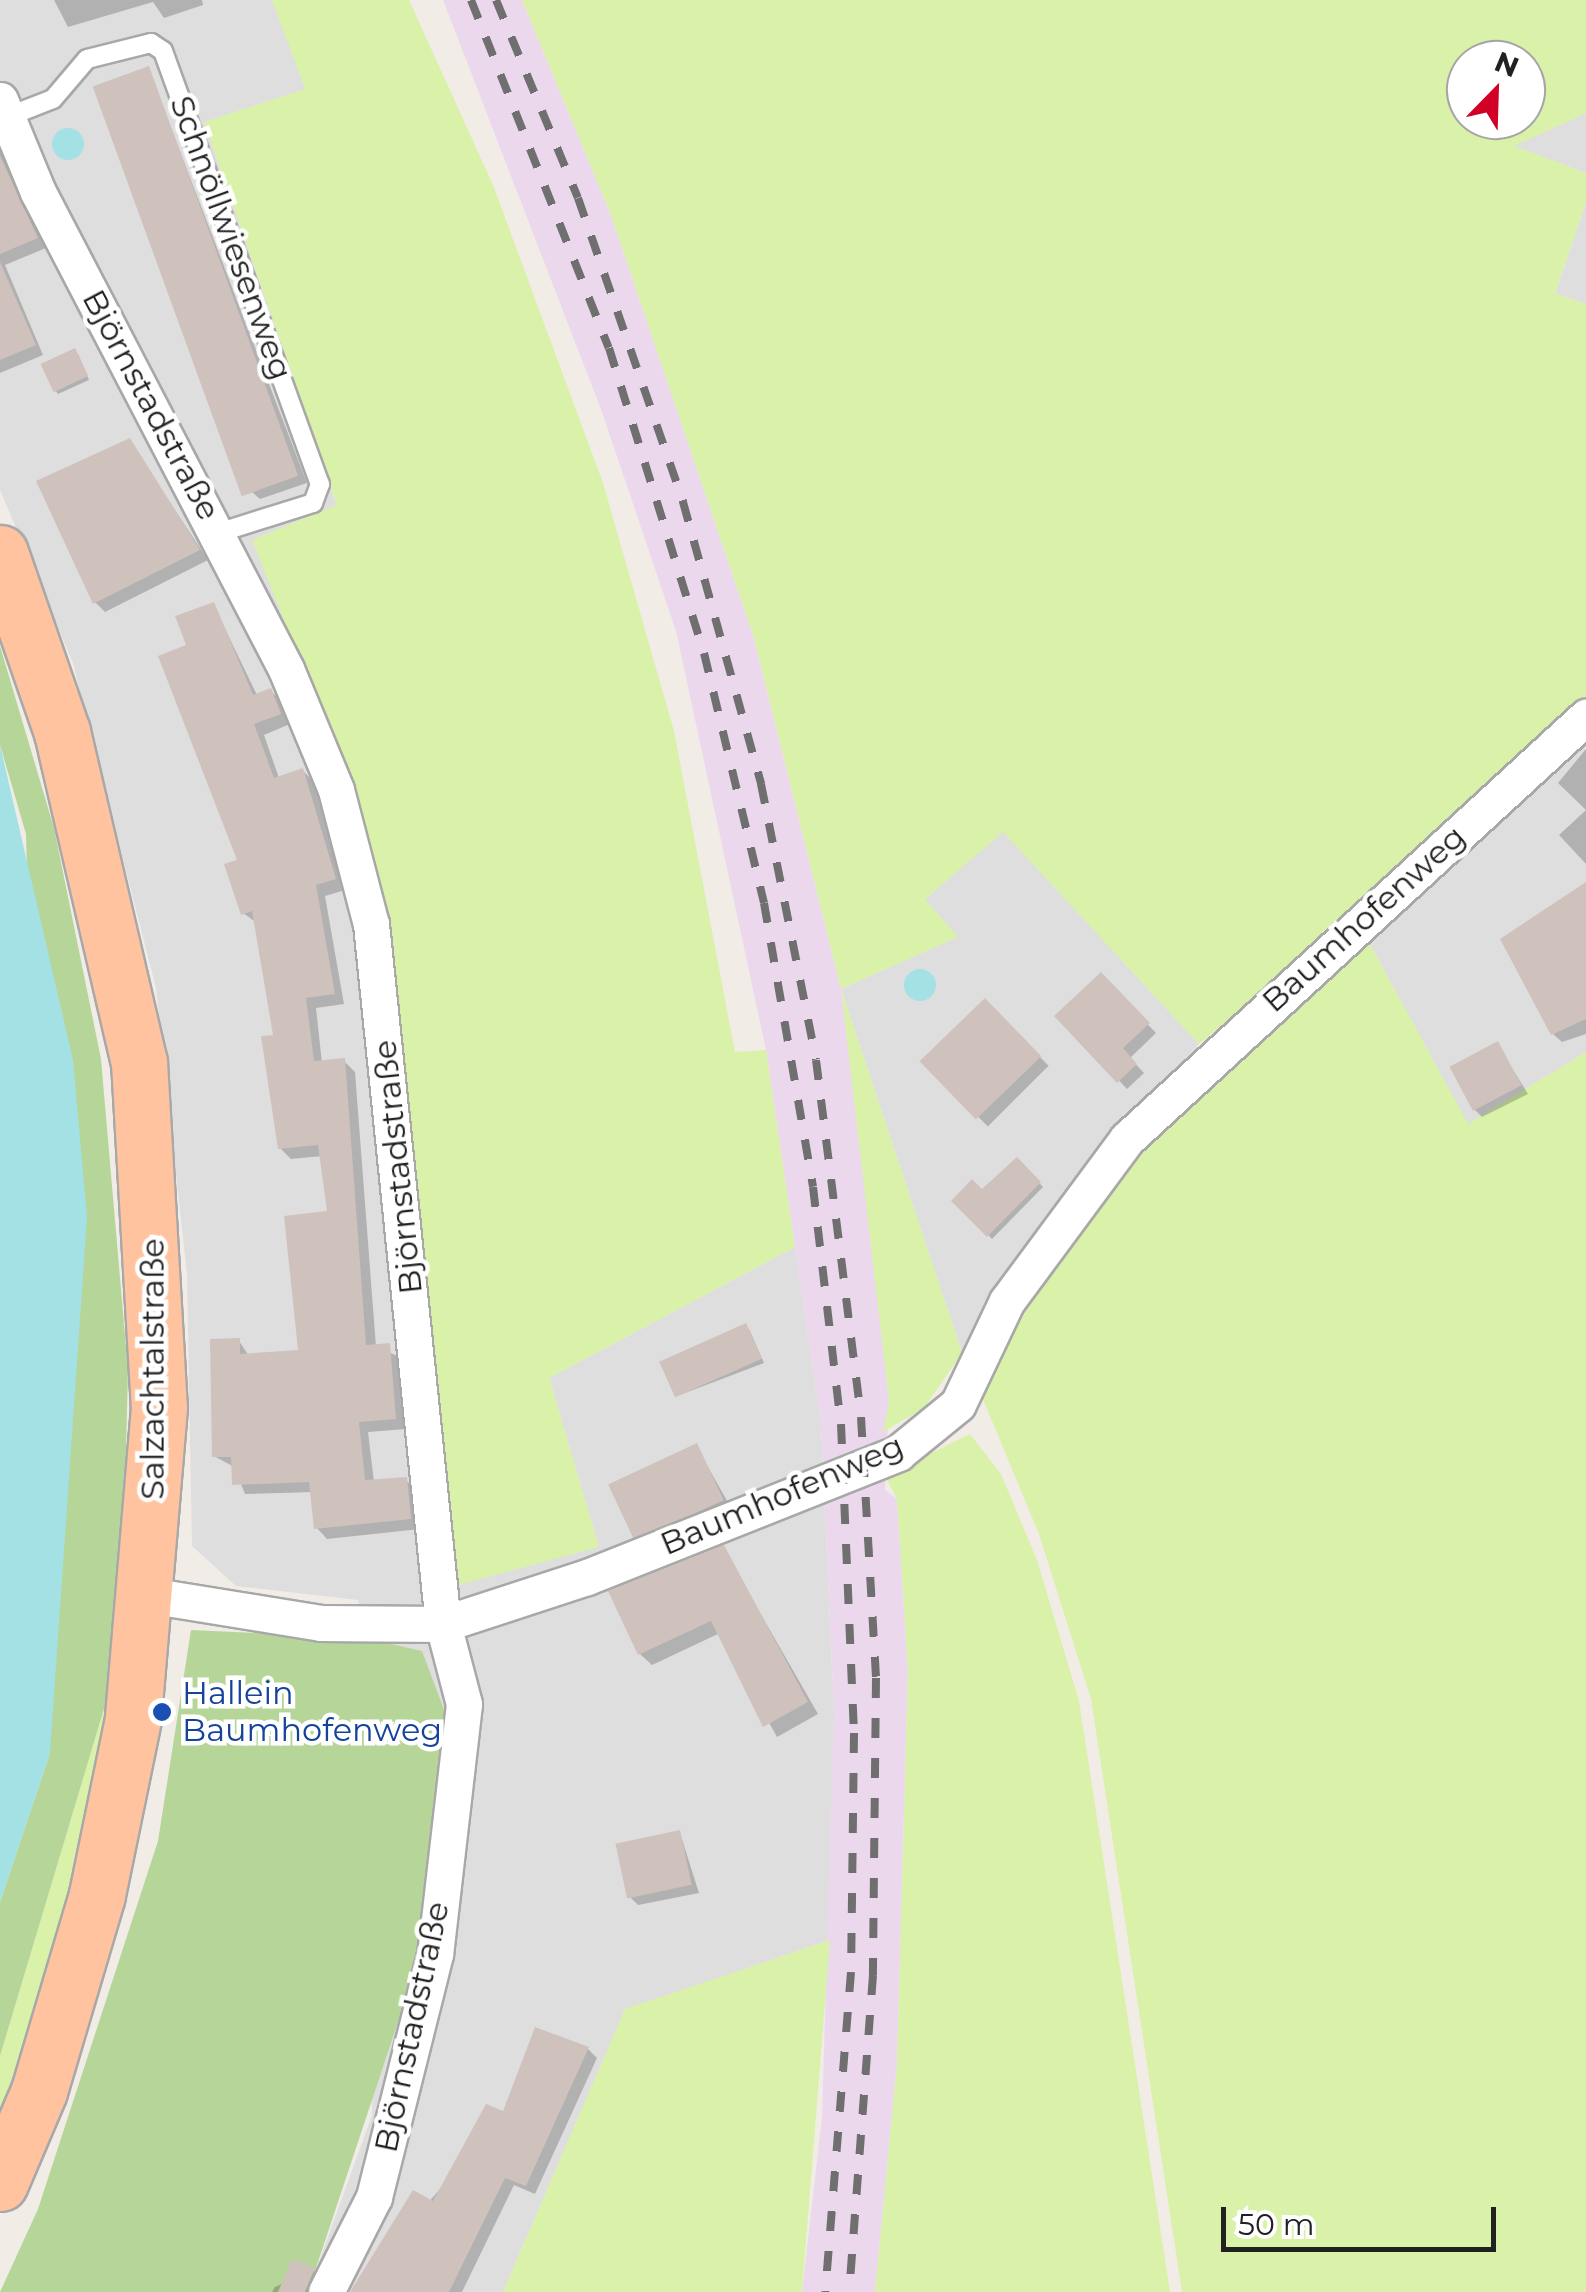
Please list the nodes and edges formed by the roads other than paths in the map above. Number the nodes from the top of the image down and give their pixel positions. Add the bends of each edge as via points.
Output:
1 (4, 109) edge
2 (218, 533) junction
3 (0, 553) edge
4 (1586, 717) edge
5 (148, 1595) junction
6 (443, 1624) junction
7 (0, 2183) edge
8 (326, 2292) edge

1 - 2 street, Björnstadstraße
1 - 2 lane, Schnöllwiesenweg via 54,99 87,59 150,43 163,51 320,484 313,503
2 - 6 street, Björnstadstraße via 336,790 371,924
3 - 5 main road, Salzachtalstraße via 62,732 139,1062 158,1389
4 - 6 street, Baumhofenweg via 1127,1140 1006,1300 958,1404 898,1453 587,1577
5 - 6 street, Baumhofenweg via 320,1623
5 - 7 main road, Salzachtalstraße via 97,1895 38,2091
6 - 8 street, Björnstadstraße via 464,1704 435,1954 374,2198

